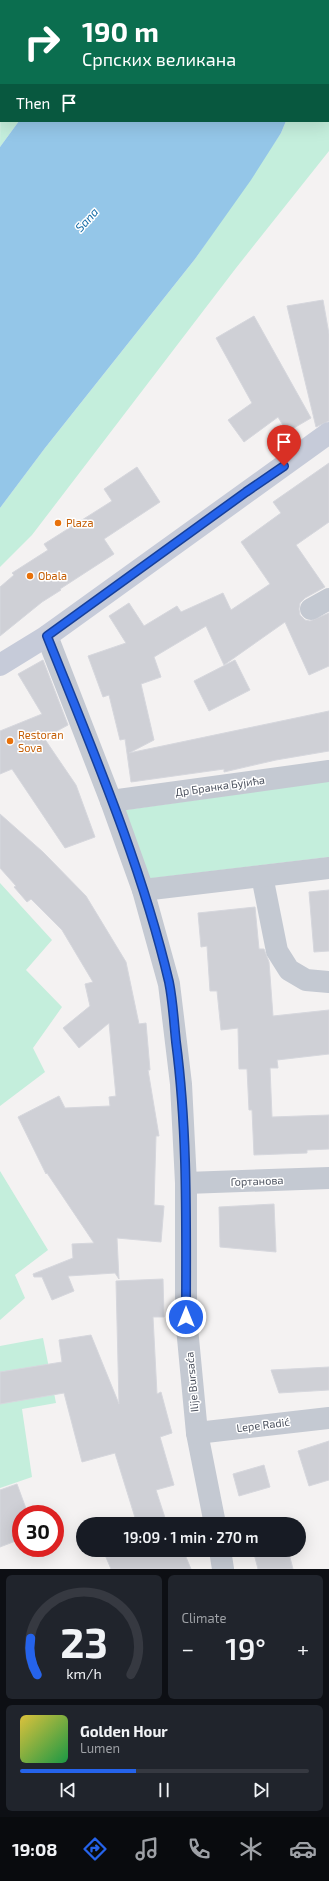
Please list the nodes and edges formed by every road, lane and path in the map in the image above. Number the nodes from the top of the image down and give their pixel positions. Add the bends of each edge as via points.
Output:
1 (329, 433) edge
2 (47, 636) junction
3 (0, 665) edge
4 (329, 771) edge
5 (111, 801) junction
6 (329, 868) edge
7 (262, 876) junction
8 (143, 890) junction
9 (329, 982) edge
10 (329, 1178) edge
11 (186, 1183) junction
12 (329, 1418) edge
13 (197, 1433) junction
14 (213, 1517) edge
15 (221, 1557) edge
16 (223, 1569) edge

1 - 2 main road
2 - 3 main road
2 - 5 street, Ilije Bursaća
4 - 5 street, Др Бранка Бујића
5 - 8 street, Ilije Bursaća
6 - 7 street
7 - 8 street
7 - 9 street via 277,951 289,970 306,980
8 - 11 street, Ilije Bursaća via 169,984 182,1084
10 - 11 street, Гортанова
11 - 13 street, Ilije Bursaća via 186,1317
12 - 13 street, Lepe Radić
13 - 14 street, Ilije Bursaća
15 - 16 street

